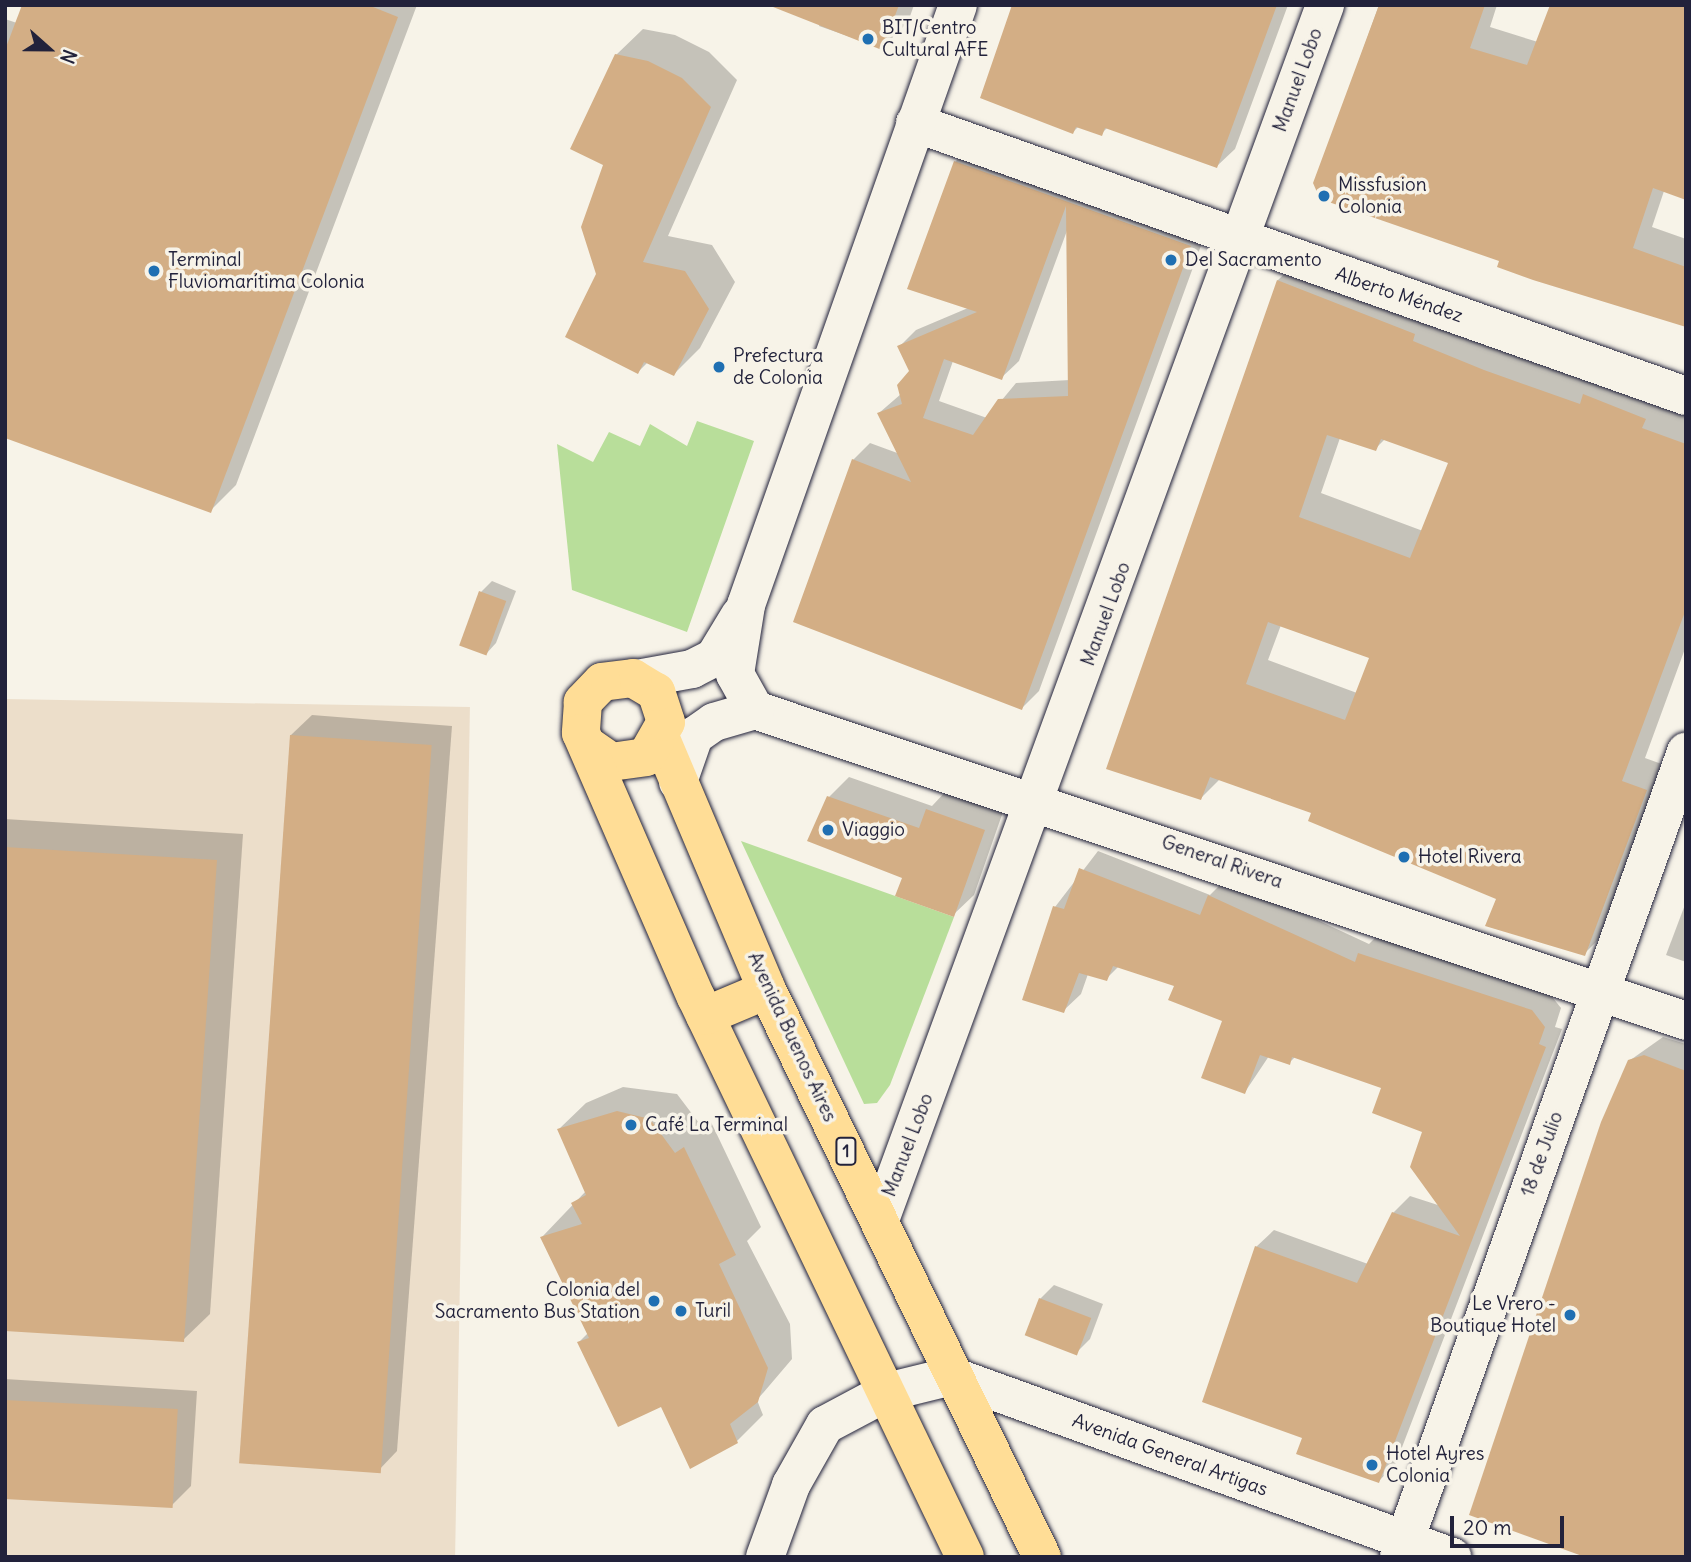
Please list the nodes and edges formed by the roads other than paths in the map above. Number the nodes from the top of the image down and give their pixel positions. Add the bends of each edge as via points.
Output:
1 (958, 5) edge
2 (1325, 5) edge
3 (915, 124) junction
4 (1241, 239) junction
5 (1686, 396) edge
6 (746, 605) junction
7 (637, 680) junction
8 (755, 710) junction
9 (661, 739) junction
10 (587, 745) junction
11 (1686, 752) edge
12 (678, 782) junction
13 (1039, 800) junction
14 (767, 990) junction
15 (1601, 990) junction
16 (705, 1016) junction
17 (1686, 1021) edge
18 (880, 1220) junction
19 (952, 1376) junction
20 (887, 1392) junction
21 (1402, 1548) edge
22 (765, 1557) edge
23 (965, 1557) edge
24 (1042, 1557) edge
25 (1452, 1557) edge

1 - 3 street
2 - 4 street, Manuel Lobo
3 - 4 street, Alberto Méndez
3 - 6 street
4 - 5 street, Alberto Méndez
4 - 13 street, Manuel Lobo
6 - 7 street via 714,657 692,669
6 - 8 street via 735,674
7 - 9 main road, Avenida Buenos Aires / 1 via 663,704
7 - 10 main road via 611,678 586,697 579,723
8 - 12 street via 713,722 695,736
8 - 13 street, General Rivera
9 - 10 main road via 646,757 625,764 600,758
9 - 12 main road, Avenida Buenos Aires / 1
10 - 16 main road
11 - 15 street, 18 de Julio
12 - 14 main road, Avenida Buenos Aires / 1
13 - 15 street, General Rivera
13 - 18 street, Manuel Lobo
14 - 16 main road
14 - 18 main road, Avenida Buenos Aires / 1
15 - 17 street, General Rivera
15 - 21 street, 18 de Julio
16 - 20 main road
18 - 19 main road, Avenida Buenos Aires / 1
19 - 20 street
19 - 21 street, Avenida General Artigas
19 - 24 main road, Avenida Buenos Aires / 1
20 - 22 street via 825,1425 791,1485
20 - 23 main road
21 - 25 street, Avenida General Artigas

